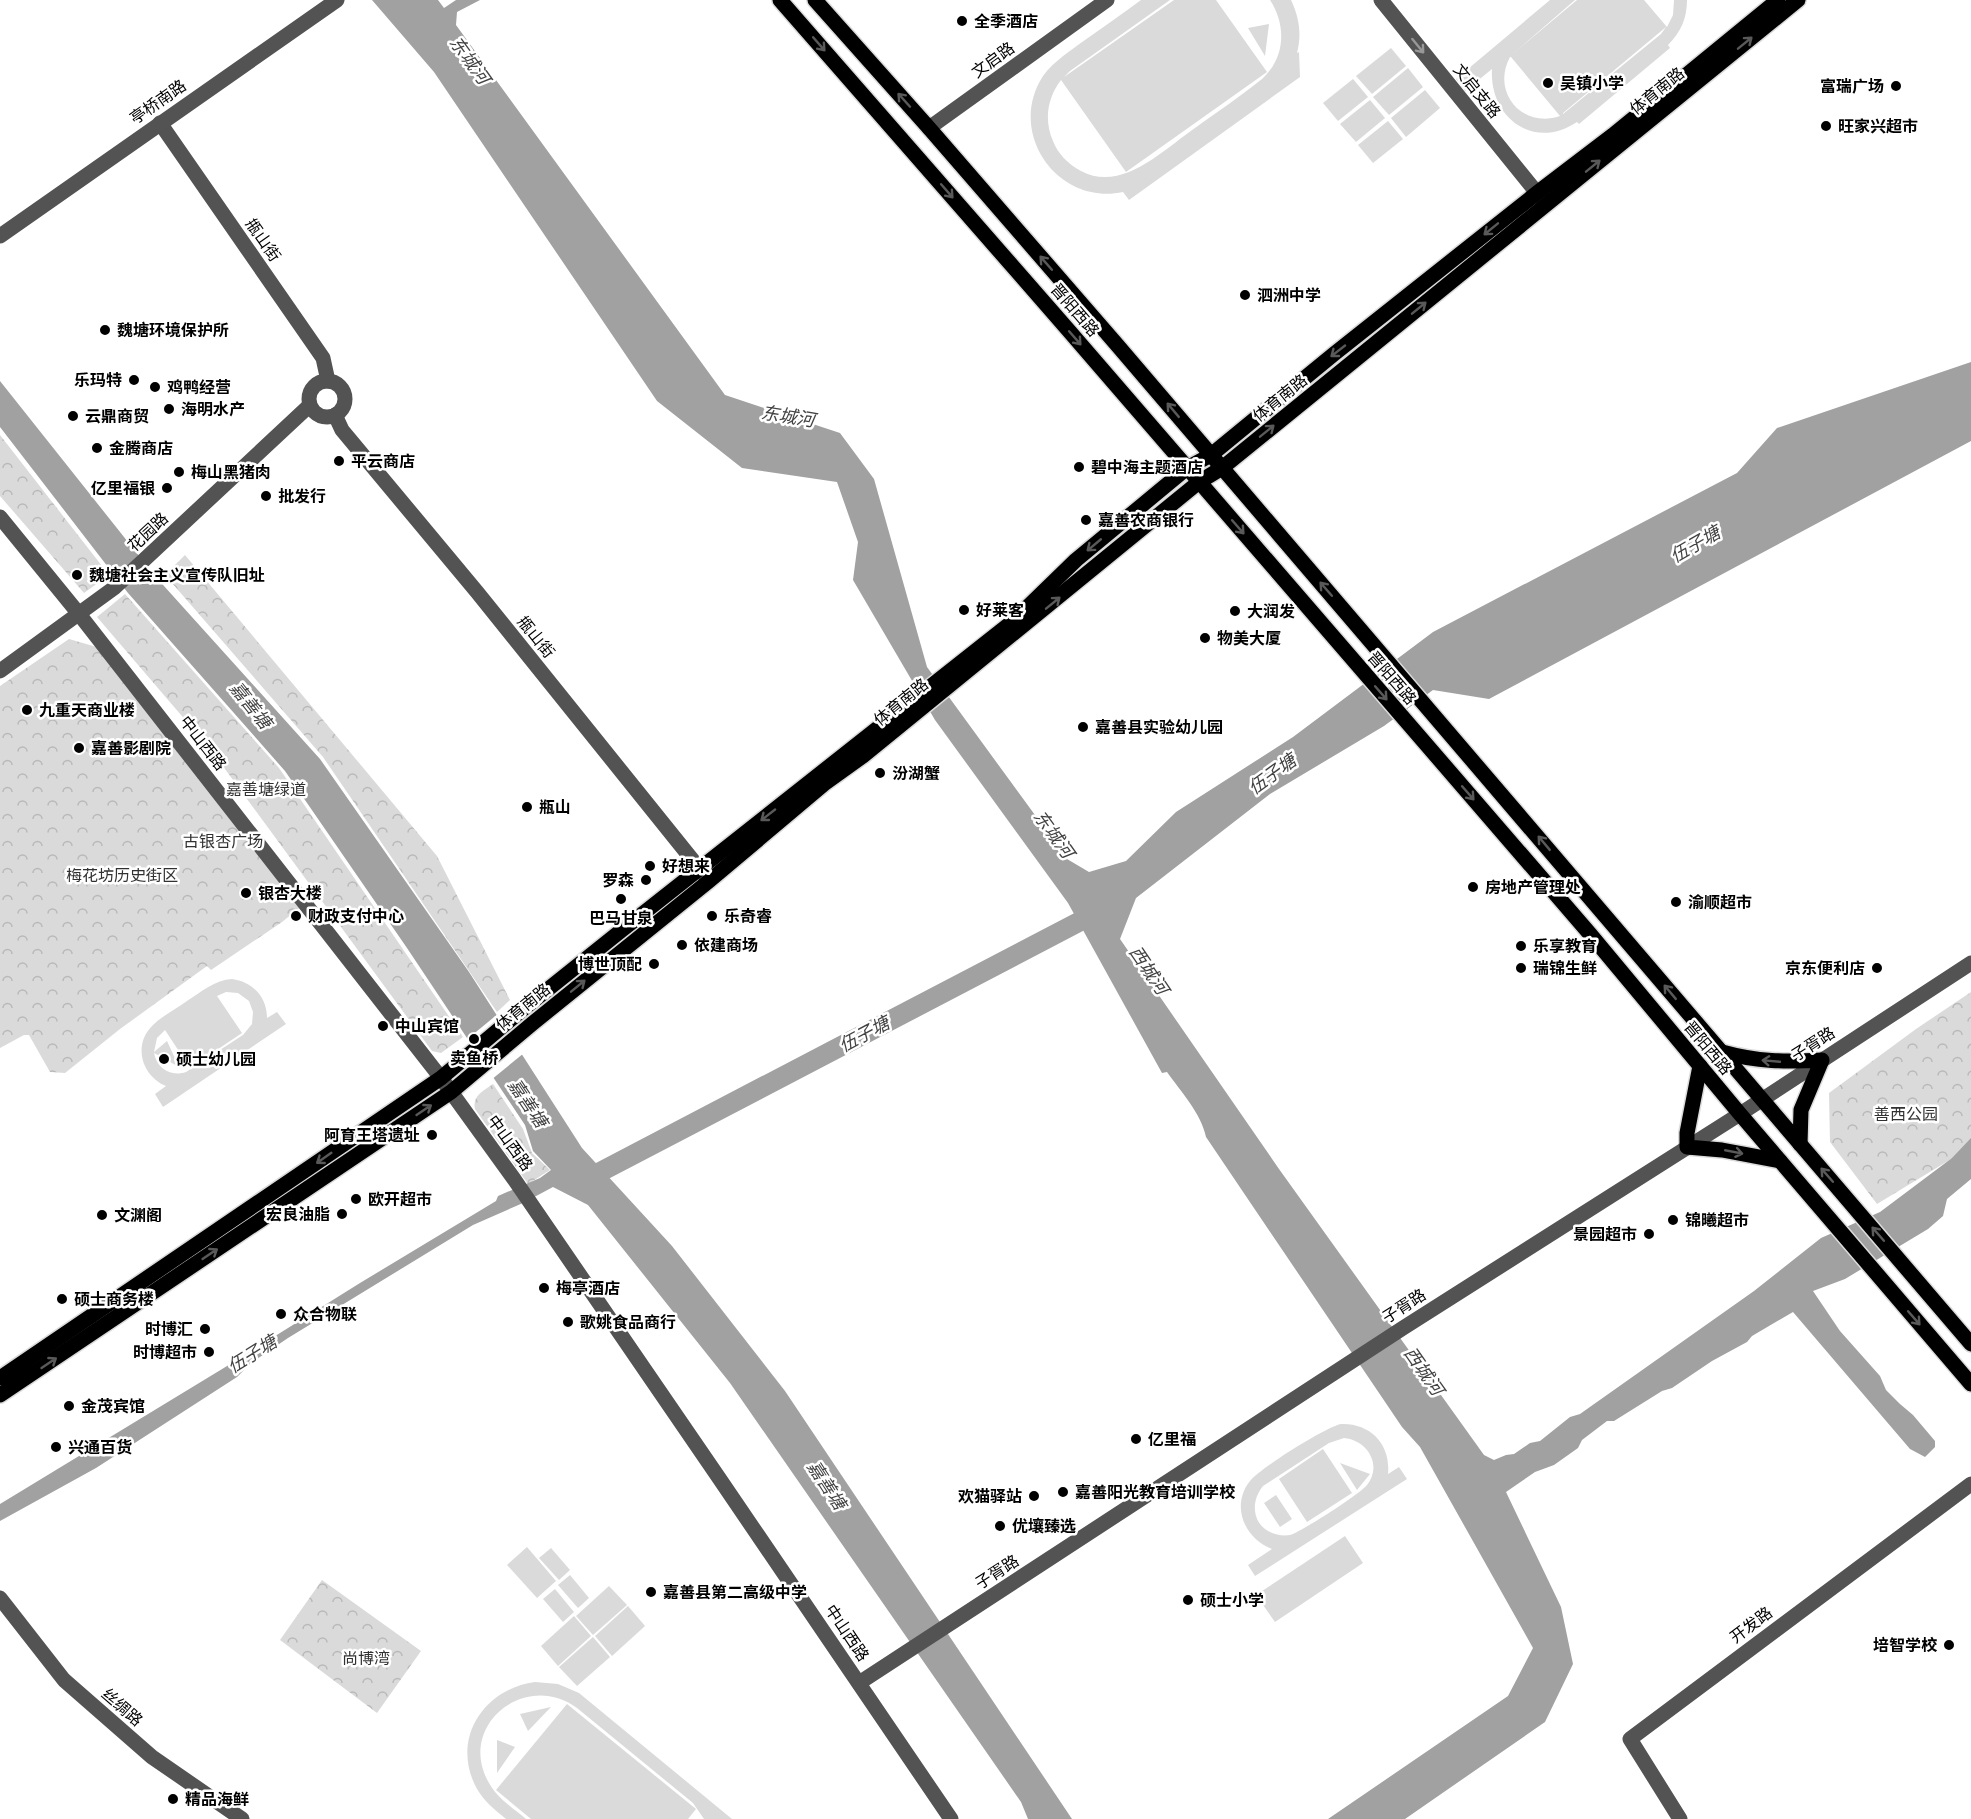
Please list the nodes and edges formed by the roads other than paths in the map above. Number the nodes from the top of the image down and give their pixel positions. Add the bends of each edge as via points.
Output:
1 (337, 0) edge
2 (780, 0) edge
3 (815, 0) edge
4 (1107, 0) edge
5 (1381, 0) edge
6 (1778, 0) edge
7 (1798, 0) edge
8 (160, 123) junction
9 (929, 128) junction
10 (1542, 197) junction
11 (0, 236) edge
12 (328, 381) junction
13 (310, 405) junction
14 (335, 415) junction
15 (1211, 455) junction
16 (1187, 468) junction
17 (1222, 468) junction
18 (1199, 482) junction
19 (0, 518) edge
20 (79, 614) junction
21 (971, 662) junction
22 (0, 671) edge
23 (900, 719) junction
24 (699, 869) junction
25 (709, 881) junction
26 (1971, 963) edge
27 (1722, 1052) junction
28 (1822, 1060) junction
29 (1700, 1066) junction
30 (441, 1078) junction
31 (450, 1092) junction
32 (1762, 1099) junction
33 (1740, 1114) junction
34 (1800, 1144) junction
35 (1687, 1147) junction
36 (1780, 1161) junction
37 (1971, 1344) edge
38 (0, 1378) edge
39 (1971, 1384) edge
40 (0, 1395) edge
41 (1971, 1484) edge
42 (0, 1598) edge
43 (859, 1683) junction
44 (242, 1819) edge
45 (951, 1819) edge
46 (1680, 1819) edge

1 - 8 street, 亭桥南路
2 -> 16 main road, 晋阳西路
9 -> 3 main road, 晋阳西路
4 - 9 street, 文启路
5 -> 10 street, 文启支路
6 - 10 main road, 体育南路
10 -> 7 main road, 体育南路
8 - 11 street, 亭桥南路
8 - 12 street, 甁山街 via 323,358
15 -> 9 main road, 晋阳西路
10 -> 15 main road, 体育南路 via 1334,354
17 -> 10 main road, 体育南路
12 - 13 street via 313,388
12 - 14 street via 339,386 345,395 344,407
13 - 14 street via 323,417
13 - 20 street, 花园路 via 158,549
14 - 24 street, 甁山街 via 342,430
15 - 16 main road, 体育南路
15 - 17 main road, 晋阳西路
16 - 18 main road, 晋阳西路
16 -> 21 main road, 体育南路 via 1076,560
17 - 18 main road, 体育南路
27 -> 17 main road, 晋阳西路
21 -> 18 main road, 体育南路
18 -> 29 main road, 晋阳西路
19 - 20 street, 中山西路
20 - 22 street, 花园路
20 - 30 street, 中山西路
21 - 23 main road, 体育南路
23 -> 24 main road, 体育南路
23 - 25 main road, 体育南路 via 863,756
24 - 25 street, 甁山街
24 - 30 main road, 体育南路
31 -> 25 main road, 体育南路
26 - 28 street, 子胥路
28 -> 27 main road via 1782,1062
27 - 32 main road, 晋阳西路
28 - 32 street, 子胥路
28 - 34 main road via 1801,1110
29 - 33 main road, 晋阳西路
29 - 35 main road
30 - 31 street, 中山西路
30 -> 38 main road, 体育南路
40 -> 31 main road, 体育南路
31 - 43 street, 中山西路 via 514,1179
32 - 33 street, 子胥路
32 - 34 main road, 晋阳西路
33 - 35 street, 子胥路
33 - 36 main road, 晋阳西路
37 -> 34 main road, 晋阳西路
35 -> 36 main road
35 - 43 street, 子胥路
36 -> 39 main road, 晋阳西路
41 - 46 street, 开发路 via 1630,1739
42 - 44 street, 丝绸路 via 64,1680 152,1757
43 - 45 street, 中山西路

